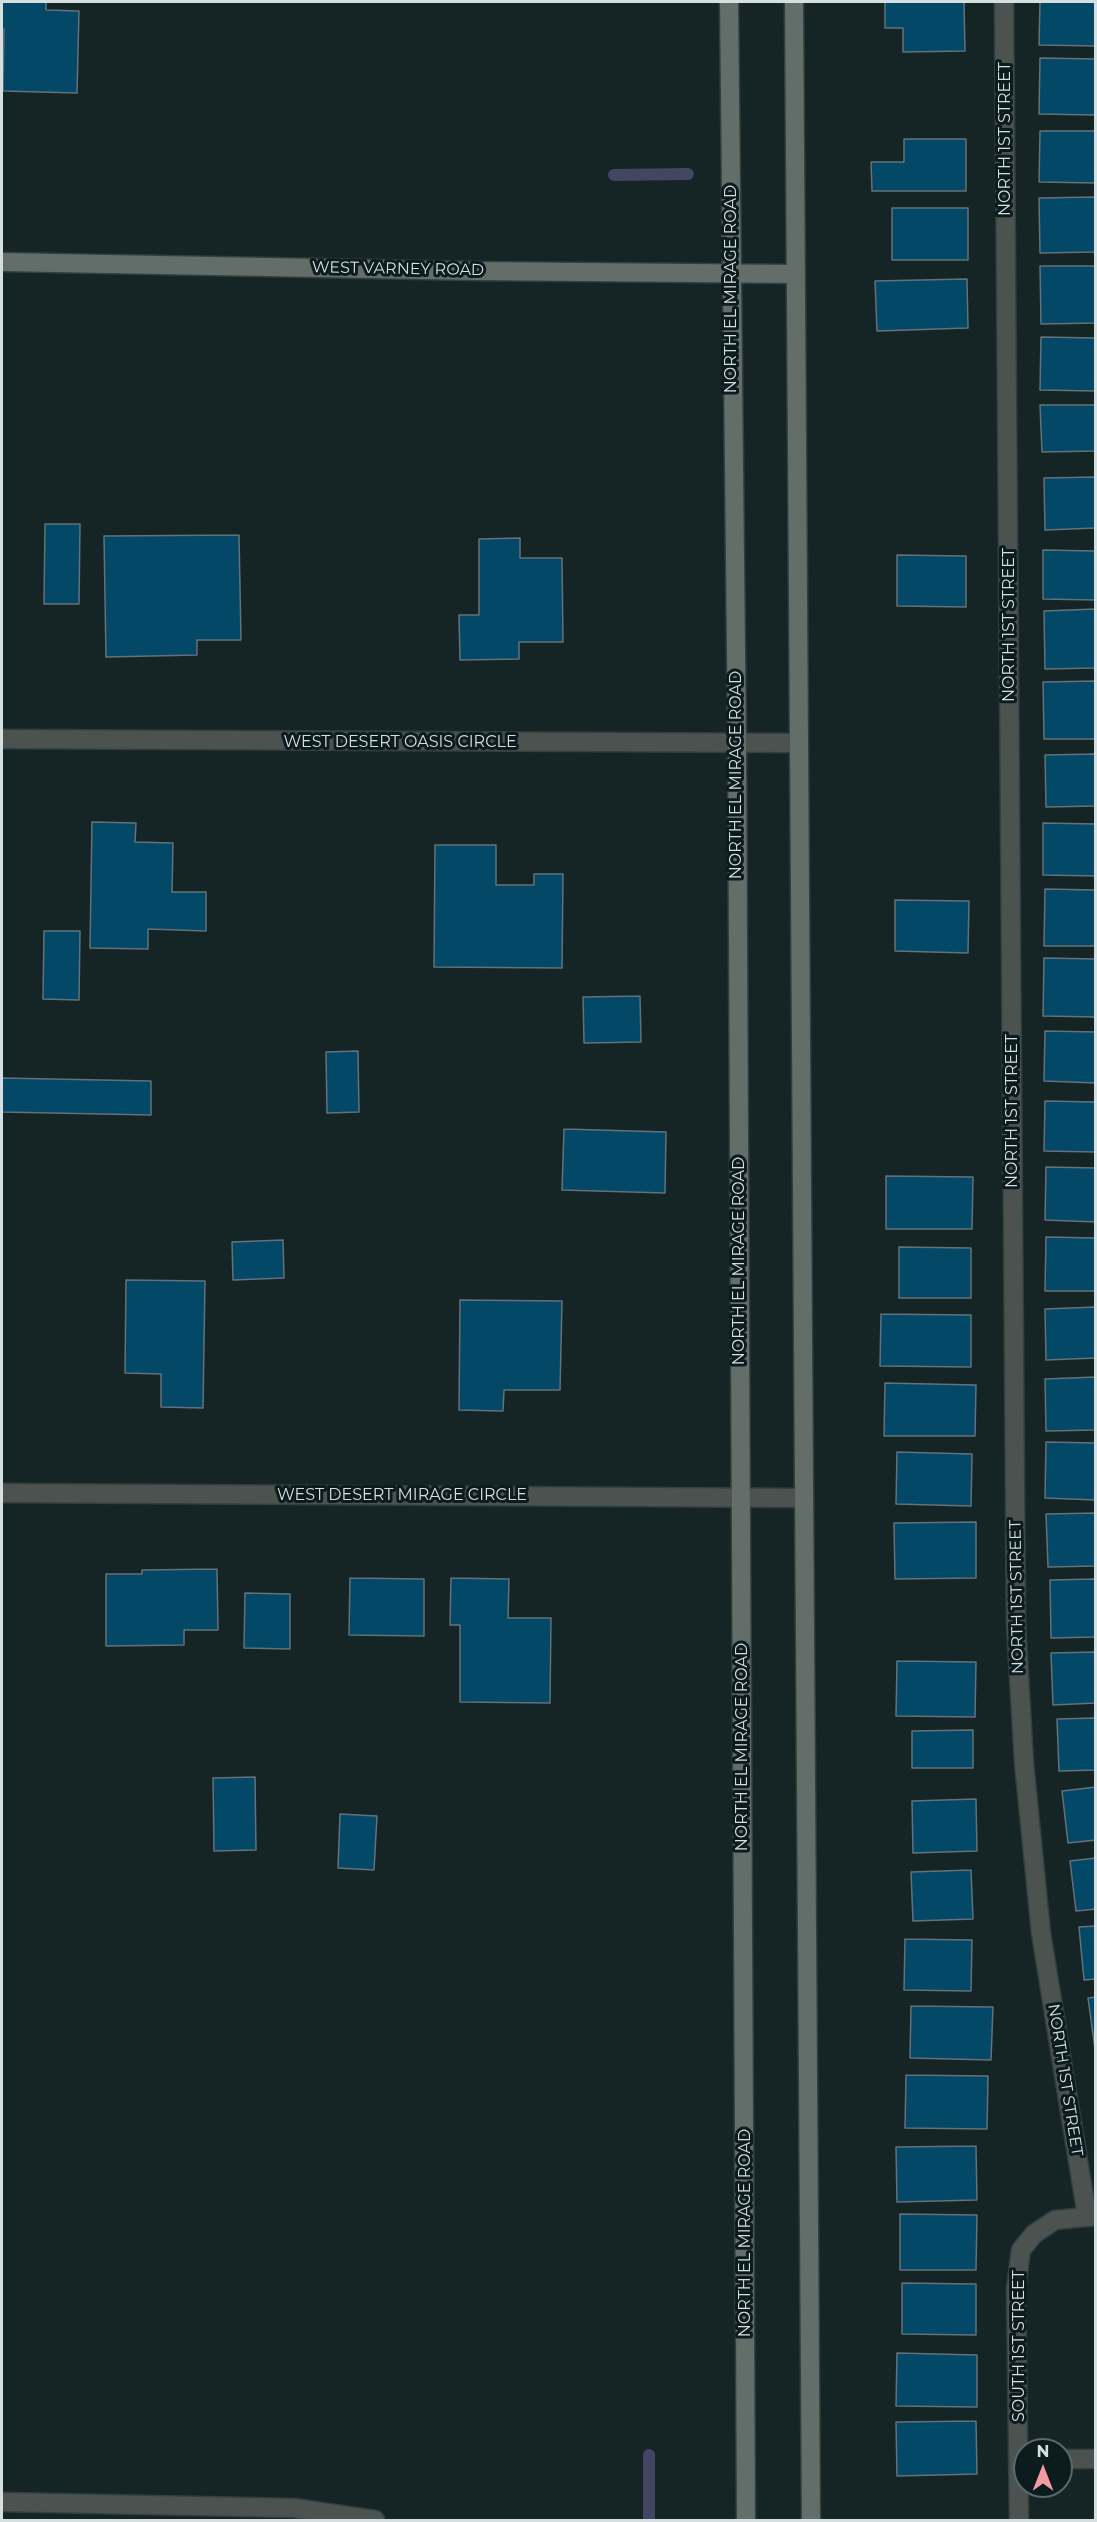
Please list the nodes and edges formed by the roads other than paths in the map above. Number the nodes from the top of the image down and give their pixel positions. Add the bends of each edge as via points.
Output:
1 (729, 2) edge
2 (794, 2) edge
3 (1004, 2) edge
4 (2, 262) edge
5 (731, 274) junction
6 (795, 274) junction
7 (2, 739) edge
8 (736, 743) junction
9 (798, 743) junction
10 (2, 1493) edge
11 (741, 1497) junction
12 (804, 1498) junction
13 (1091, 2216) edge
14 (1021, 2438) edge
15 (1073, 2459) edge
16 (1095, 2459) edge
17 (1019, 2498) edge
18 (2, 2502) edge
19 (375, 2520) edge
20 (746, 2520) edge
21 (811, 2520) edge
22 (1018, 2520) edge

1 - 5 main road, NORTH EL MIRAGE ROAD
2 - 6 main road
3 - 13 street, NORTH 1ST STREET via 1016,1624 1024,1763 1041,1933
4 - 5 main road, WEST VARNEY ROAD
5 - 6 main road, WEST VARNEY ROAD
5 - 8 main road, NORTH EL MIRAGE ROAD
6 - 9 main road
7 - 8 street, WEST DESERT OASIS CIRCLE
8 - 9 street, WEST DESERT OASIS CIRCLE
8 - 11 main road, NORTH EL MIRAGE ROAD
9 - 12 main road
10 - 11 street, WEST DESERT MIRAGE CIRCLE
11 - 12 street, WEST DESERT MIRAGE CIRCLE
11 - 20 main road, NORTH EL MIRAGE ROAD
12 - 21 main road
13 - 14 street, SOUTH 1ST STREET via 1055,2220 1034,2234 1021,2250 1016,2289
15 - 16 street
17 - 22 street, SOUTH 1ST STREET
18 - 19 street via 283,2508

